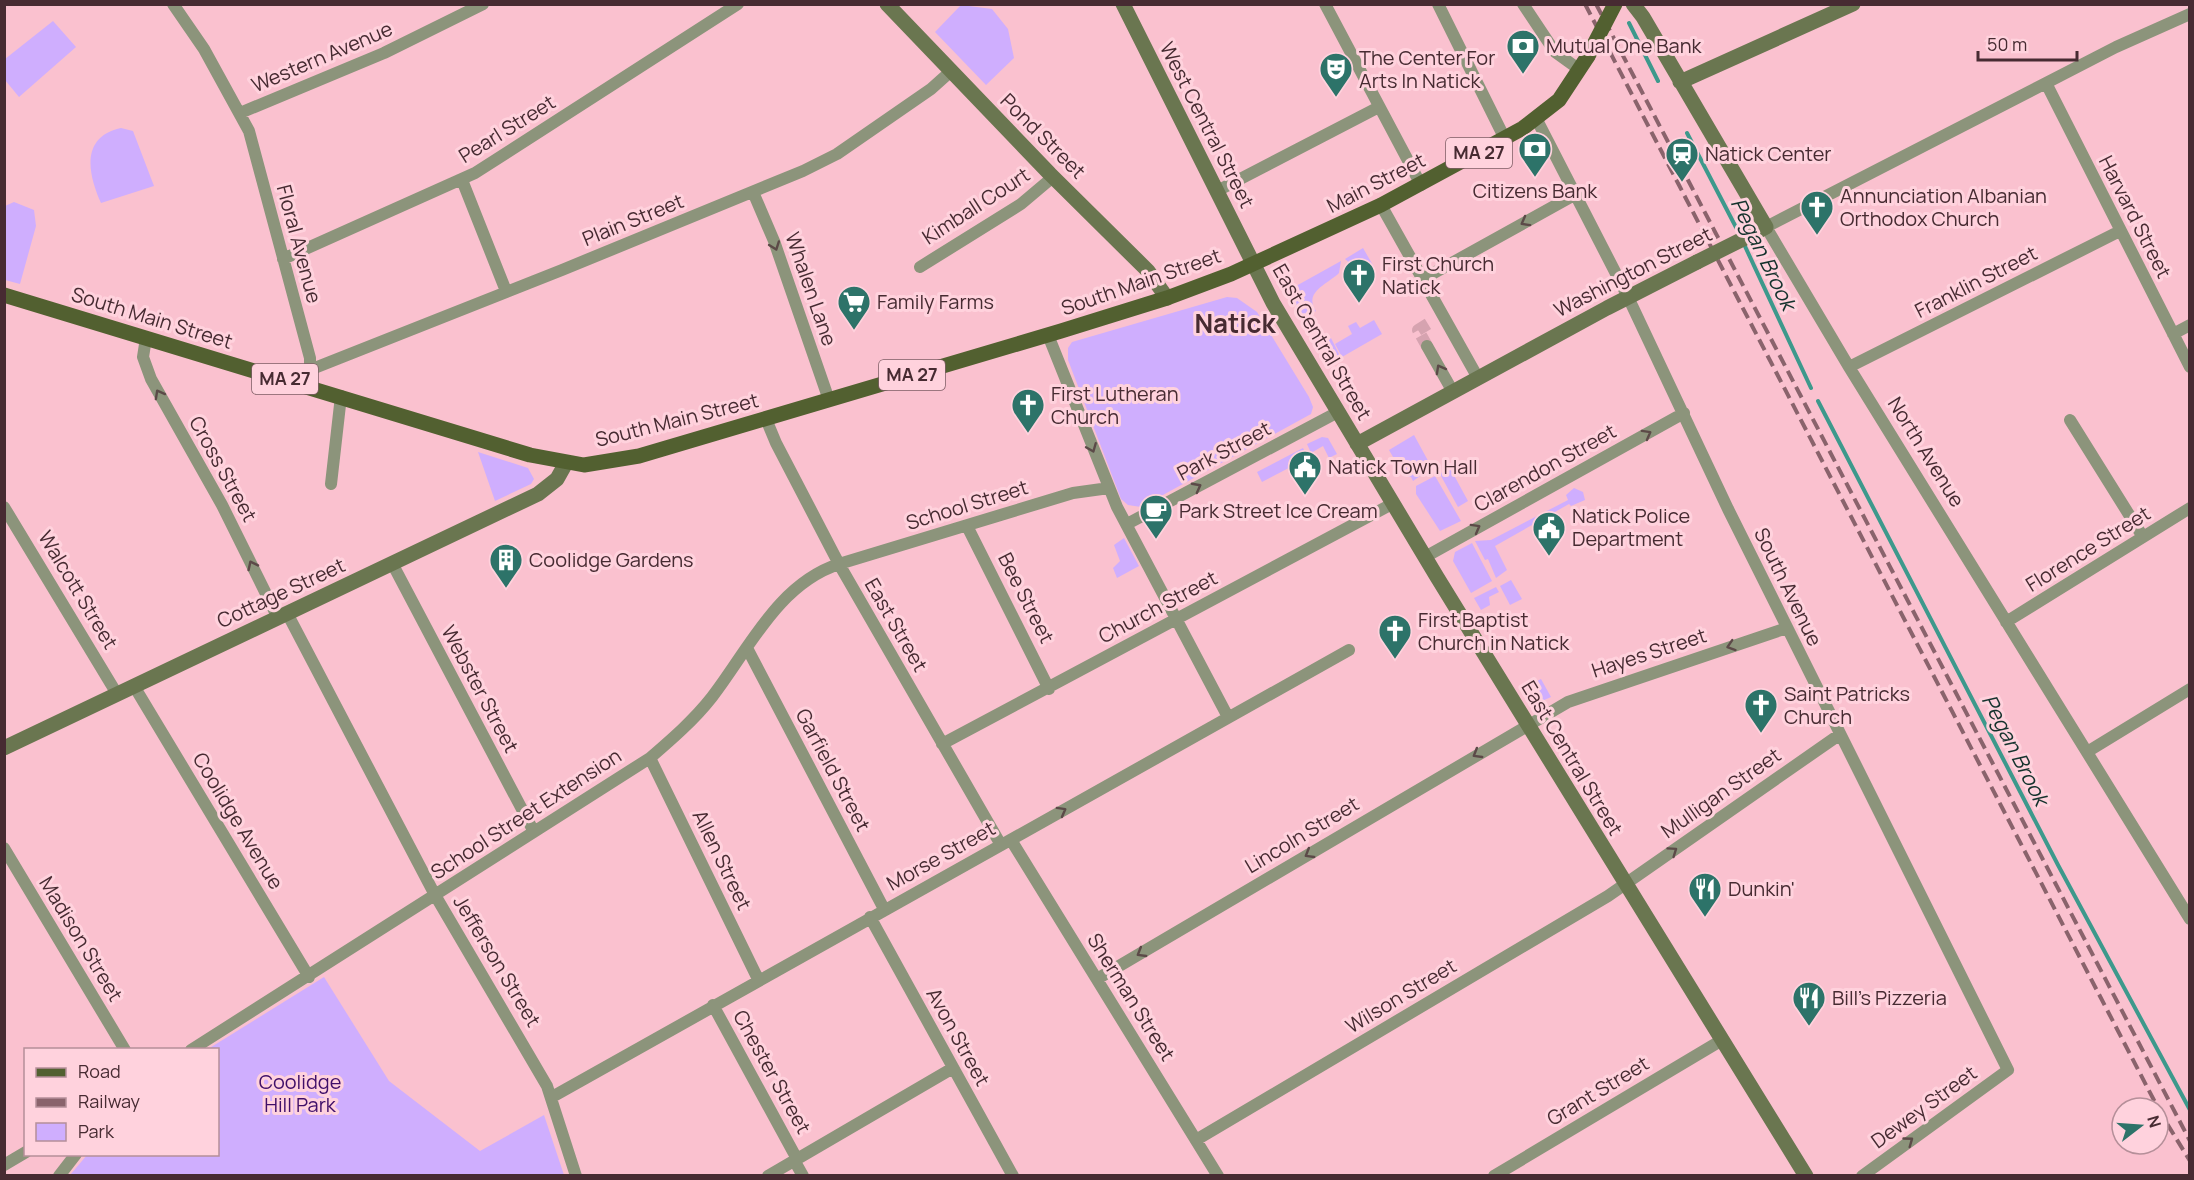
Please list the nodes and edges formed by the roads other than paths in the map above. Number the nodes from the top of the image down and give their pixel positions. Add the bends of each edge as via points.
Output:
1 (483, 4) edge
2 (738, 4) edge
3 (887, 4) edge
4 (1123, 4) edge
5 (1325, 4) edge
6 (1438, 4) edge
7 (1523, 4) edge
8 (1615, 4) edge
9 (1633, 4) edge
10 (1853, 4) edge
11 (174, 5) edge
12 (1832, 9) edge
13 (2190, 14) edge
14 (1580, 70) junction
15 (950, 72) junction
16 (1680, 82) junction
17 (2046, 83) junction
18 (1379, 107) junction
19 (240, 113) junction
20 (1537, 120) junction
21 (1505, 139) junction
22 (1053, 177) junction
23 (462, 180) junction
24 (1421, 184) junction
25 (1217, 191) junction
26 (753, 192) junction
27 (1576, 194) junction
28 (1381, 205) junction
29 (1766, 227) junction
30 (2120, 231) junction
31 (283, 259) junction
32 (1253, 265) junction
33 (920, 267) dead end
34 (1423, 279) junction
35 (506, 291) junction
36 (4, 295) edge
37 (1628, 297) junction
38 (1167, 298) junction
39 (1442, 312) junction
40 (1431, 322) tunnel mouth
41 (2190, 325) edge
42 (2173, 334) junction
43 (1048, 335) junction
44 (146, 338) junction
45 (1427, 346) tunnel mouth
46 (1849, 368) junction
47 (2190, 368) edge
48 (312, 369) junction
49 (1478, 378) junction
50 (310, 387) junction
51 (1453, 392) junction
52 (341, 396) junction
53 (829, 400) junction
54 (1338, 412) junction
55 (1684, 413) junction
56 (766, 419) junction
57 (2070, 420) dead end
58 (1357, 444) junction
59 (566, 464) junction
60 (331, 484) dead end
61 (1109, 488) junction
62 (1392, 504) junction
63 (4, 507) edge
64 (2190, 508) edge
65 (1127, 524) junction
66 (967, 525) junction
67 (2143, 537) junction
68 (1425, 557) junction
69 (392, 563) junction
70 (839, 564) junction
71 (282, 615) junction
72 (1176, 620) junction
73 (2006, 622) junction
74 (1786, 628) junction
75 (747, 648) junction
76 (1349, 650) dead end
77 (134, 686) junction
78 (1049, 689) junction
79 (2190, 689) edge
80 (117, 694) junction
81 (1228, 717) junction
82 (1527, 725) junction
83 (1839, 735) junction
84 (942, 744) junction
85 (4, 747) edge
86 (2087, 752) junction
87 (650, 758) junction
88 (534, 832) junction
89 (1006, 843) junction
90 (4, 848) edge
91 (1625, 885) junction
92 (435, 895) junction
93 (884, 909) junction
94 (870, 917) junction
95 (2190, 919) edge
96 (309, 976) junction
97 (758, 979) junction
98 (1097, 979) junction
99 (712, 1005) junction
100 (1722, 1040) junction
101 (124, 1048) edge
102 (193, 1048) edge
103 (953, 1068) junction
104 (2008, 1070) joint
105 (552, 1097) junction
106 (1196, 1140) junction
107 (24, 1153) edge
108 (75, 1156) edge
109 (795, 1159) junction
110 (4, 1165) edge
111 (59, 1176) edge
112 (576, 1176) edge
113 (768, 1176) edge
114 (803, 1176) edge
115 (1013, 1176) edge
116 (1218, 1176) edge
117 (1494, 1176) edge
118 (1806, 1176) edge
119 (1862, 1176) edge

1 - 19 street, Western Avenue via 384,53
2 - 23 street, Pearl Street
3 - 15 street, Pond Street
4 - 25 street, West Central Street
5 - 18 street
6 - 21 street
7 - 14 street via 1555,52
8 - 14 main road, Main Street / MA 27, bridge
9 - 16 street, North Avenue
10 - 12 street
11 - 19 street, Floral Avenue
12 - 16 street
13 - 17 street, Washington Street
14 - 20 main road, Main Street / MA 27 via 1559,100
15 - 22 street, Pond Street
15 - 26 street, Plain Street via 837,154
16 - 29 street, North Avenue
17 - 29 street, Washington Street
17 - 30 street, Harvard Street
18 - 24 street
18 - 25 street
19 - 31 street, Floral Avenue via 252,142
20 - 21 main road, Main Street / MA 27
20 - 27 street, South Avenue
21 - 24 main road, Main Street / MA 27
22 - 33 street, Kimball Court via 1021,204
22 - 38 street, Pond Street via 1148,271
23 - 31 street, Pearl Street
23 - 35 street
24 - 28 main road, Main Street / MA 27
25 - 32 street, West Central Street
26 - 35 street, Plain Street
26 -> 53 street, Whalen Lane
27 -> 34 street
27 - 37 street, South Avenue
28 - 32 main road, Main Street / MA 27
28 - 34 street
29 - 37 street, Washington Street, bridge
29 - 46 street, North Avenue
30 - 42 street, Harvard Street
30 - 46 street, Franklin Street
31 - 48 street, Floral Avenue
32 - 38 main road, South Main Street / MA 27
32 - 54 street, East Central Street
34 - 39 street
35 - 48 street, Plain Street
36 - 44 main road, South Main Street / MA 27
37 - 49 street, Washington Street
37 - 55 street, South Avenue
38 - 43 main road, South Main Street / MA 27
39 - 40 street
39 - 49 street
41 - 42 street
42 - 47 street, Harvard Street
43 - 53 main road, South Main Street / MA 27
43 -> 61 street
44 - 50 main road, South Main Street / MA 27
71 -> 44 street, Cross Street via 151,379 143,357
51 -> 45 street
46 - 73 street, North Avenue
48 - 50 street, Floral Avenue
49 - 51 street, Washington Street
50 - 52 main road, South Main Street / MA 27
51 - 58 street, Washington Street
52 - 59 main road, South Main Street / MA 27
52 - 60 street
53 - 56 main road, South Main Street / MA 27
54 - 58 street, East Central Street
65 -> 54 street, Park Street
68 -> 55 street, Clarendon Street
55 - 74 street, South Avenue
56 - 59 main road, South Main Street / MA 27 via 629,458 601,464
56 - 70 street, East Street
57 - 67 street
58 - 62 street, East Central Street
59 - 69 street, Cottage Street via 542,492
61 - 65 street
61 - 66 street, School Street via 1073,493
62 - 68 street, East Central Street
62 - 72 street, Church Street
63 - 80 street, Walcott Street
64 - 67 street, Florence Street
65 - 72 street
66 - 70 street, School Street
66 - 78 street, Bee Street
67 - 73 street, Florence Street
68 - 82 street, East Central Street
69 - 71 street, Cottage Street
69 - 88 street, Webster Street
70 - 75 street, School Street Extension via 795,588
70 - 84 street, East Street
71 - 77 street, Cottage Street
71 - 92 street, Jefferson Street
72 - 78 street, Church Street
72 - 81 street
73 - 86 street, North Avenue
74 -> 82 street, Hayes Street via 1597,690
74 - 83 street, South Avenue
75 - 87 street, School Street Extension via 702,709
75 - 93 street, Garfield Street
76 - 81 street, Morse Street
77 - 80 street, Cottage Street
77 - 96 street, Coolidge Avenue
78 - 84 street, Church Street
79 - 86 street
80 - 85 street, Cottage Street
89 -> 81 street, Morse Street
82 - 91 street, East Central Street
82 -> 98 street, Lincoln Street
91 -> 83 street, Mulligan Street
83 - 104 street, South Avenue
84 - 89 street, East Street
86 - 95 street, North Avenue
87 - 88 street, School Street Extension
87 - 97 street, Allen Street
88 - 92 street, School Street Extension
89 - 93 street, Morse Street
89 - 98 street, Sherman Street
90 - 101 street, Madison Street
91 - 100 street, East Central Street
91 - 106 street, Wilson Street
92 - 96 street, School Street Extension
92 - 105 street, Jefferson Street
93 - 94 street, Morse Street
94 - 97 street, Morse Street
94 - 103 street, Avon Street
96 - 102 street, School Street Extension
97 - 99 street, Morse Street
98 - 106 street, Sherman Street
99 - 105 street, Morse Street
99 - 109 street, Chester Street
100 - 117 street, Grant Street
100 - 118 street, East Central Street
103 - 109 street
103 - 115 street, Avon Street
119 -> 104 street, Dewey Street
105 - 112 street, Jefferson Street
106 - 116 street, Sherman Street
107 - 110 street
108 - 111 street
109 - 113 street
109 - 114 street, Chester Street

